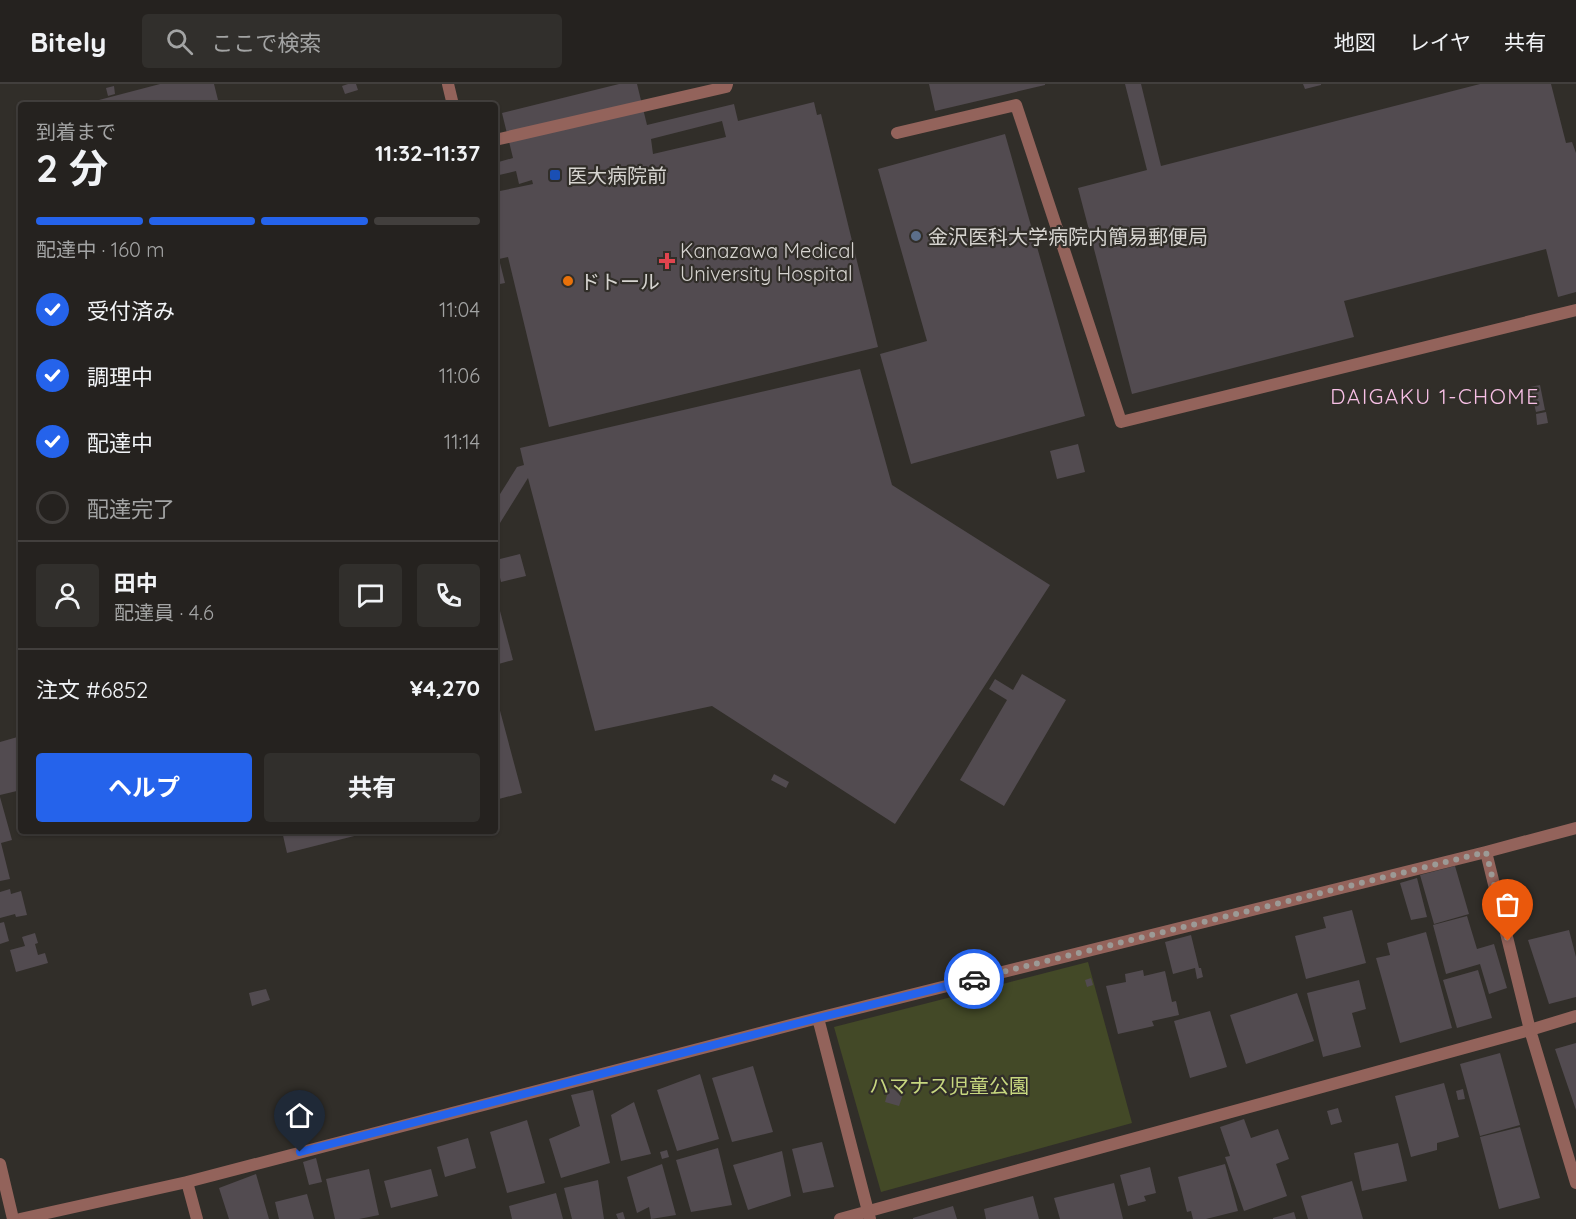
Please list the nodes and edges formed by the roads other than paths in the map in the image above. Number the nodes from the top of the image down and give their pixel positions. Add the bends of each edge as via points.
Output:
1 (448, 84) edge
2 (727, 84) edge
3 (452, 102) edge
4 (897, 133) dead end
5 (498, 139) edge
6 (1576, 310) edge
7 (1576, 828) edge
8 (1486, 852) junction
9 (1576, 1016) edge
10 (818, 1018) junction
11 (1530, 1030) junction
12 (0, 1164) edge
13 (187, 1182) junction
14 (1576, 1183) edge
15 (869, 1216) edge
16 (13, 1219) edge
17 (20, 1219) edge
18 (197, 1219) edge
19 (840, 1219) edge

1 - 3 street
2 - 5 street
4 - 6 street via 1016,105 1121,422
7 - 8 street
8 - 10 street
8 - 11 street
9 - 11 street
10 - 13 street
10 - 15 street
11 - 14 street
11 - 15 street
12 - 16 street
13 - 17 street
13 - 18 street
15 - 19 street

